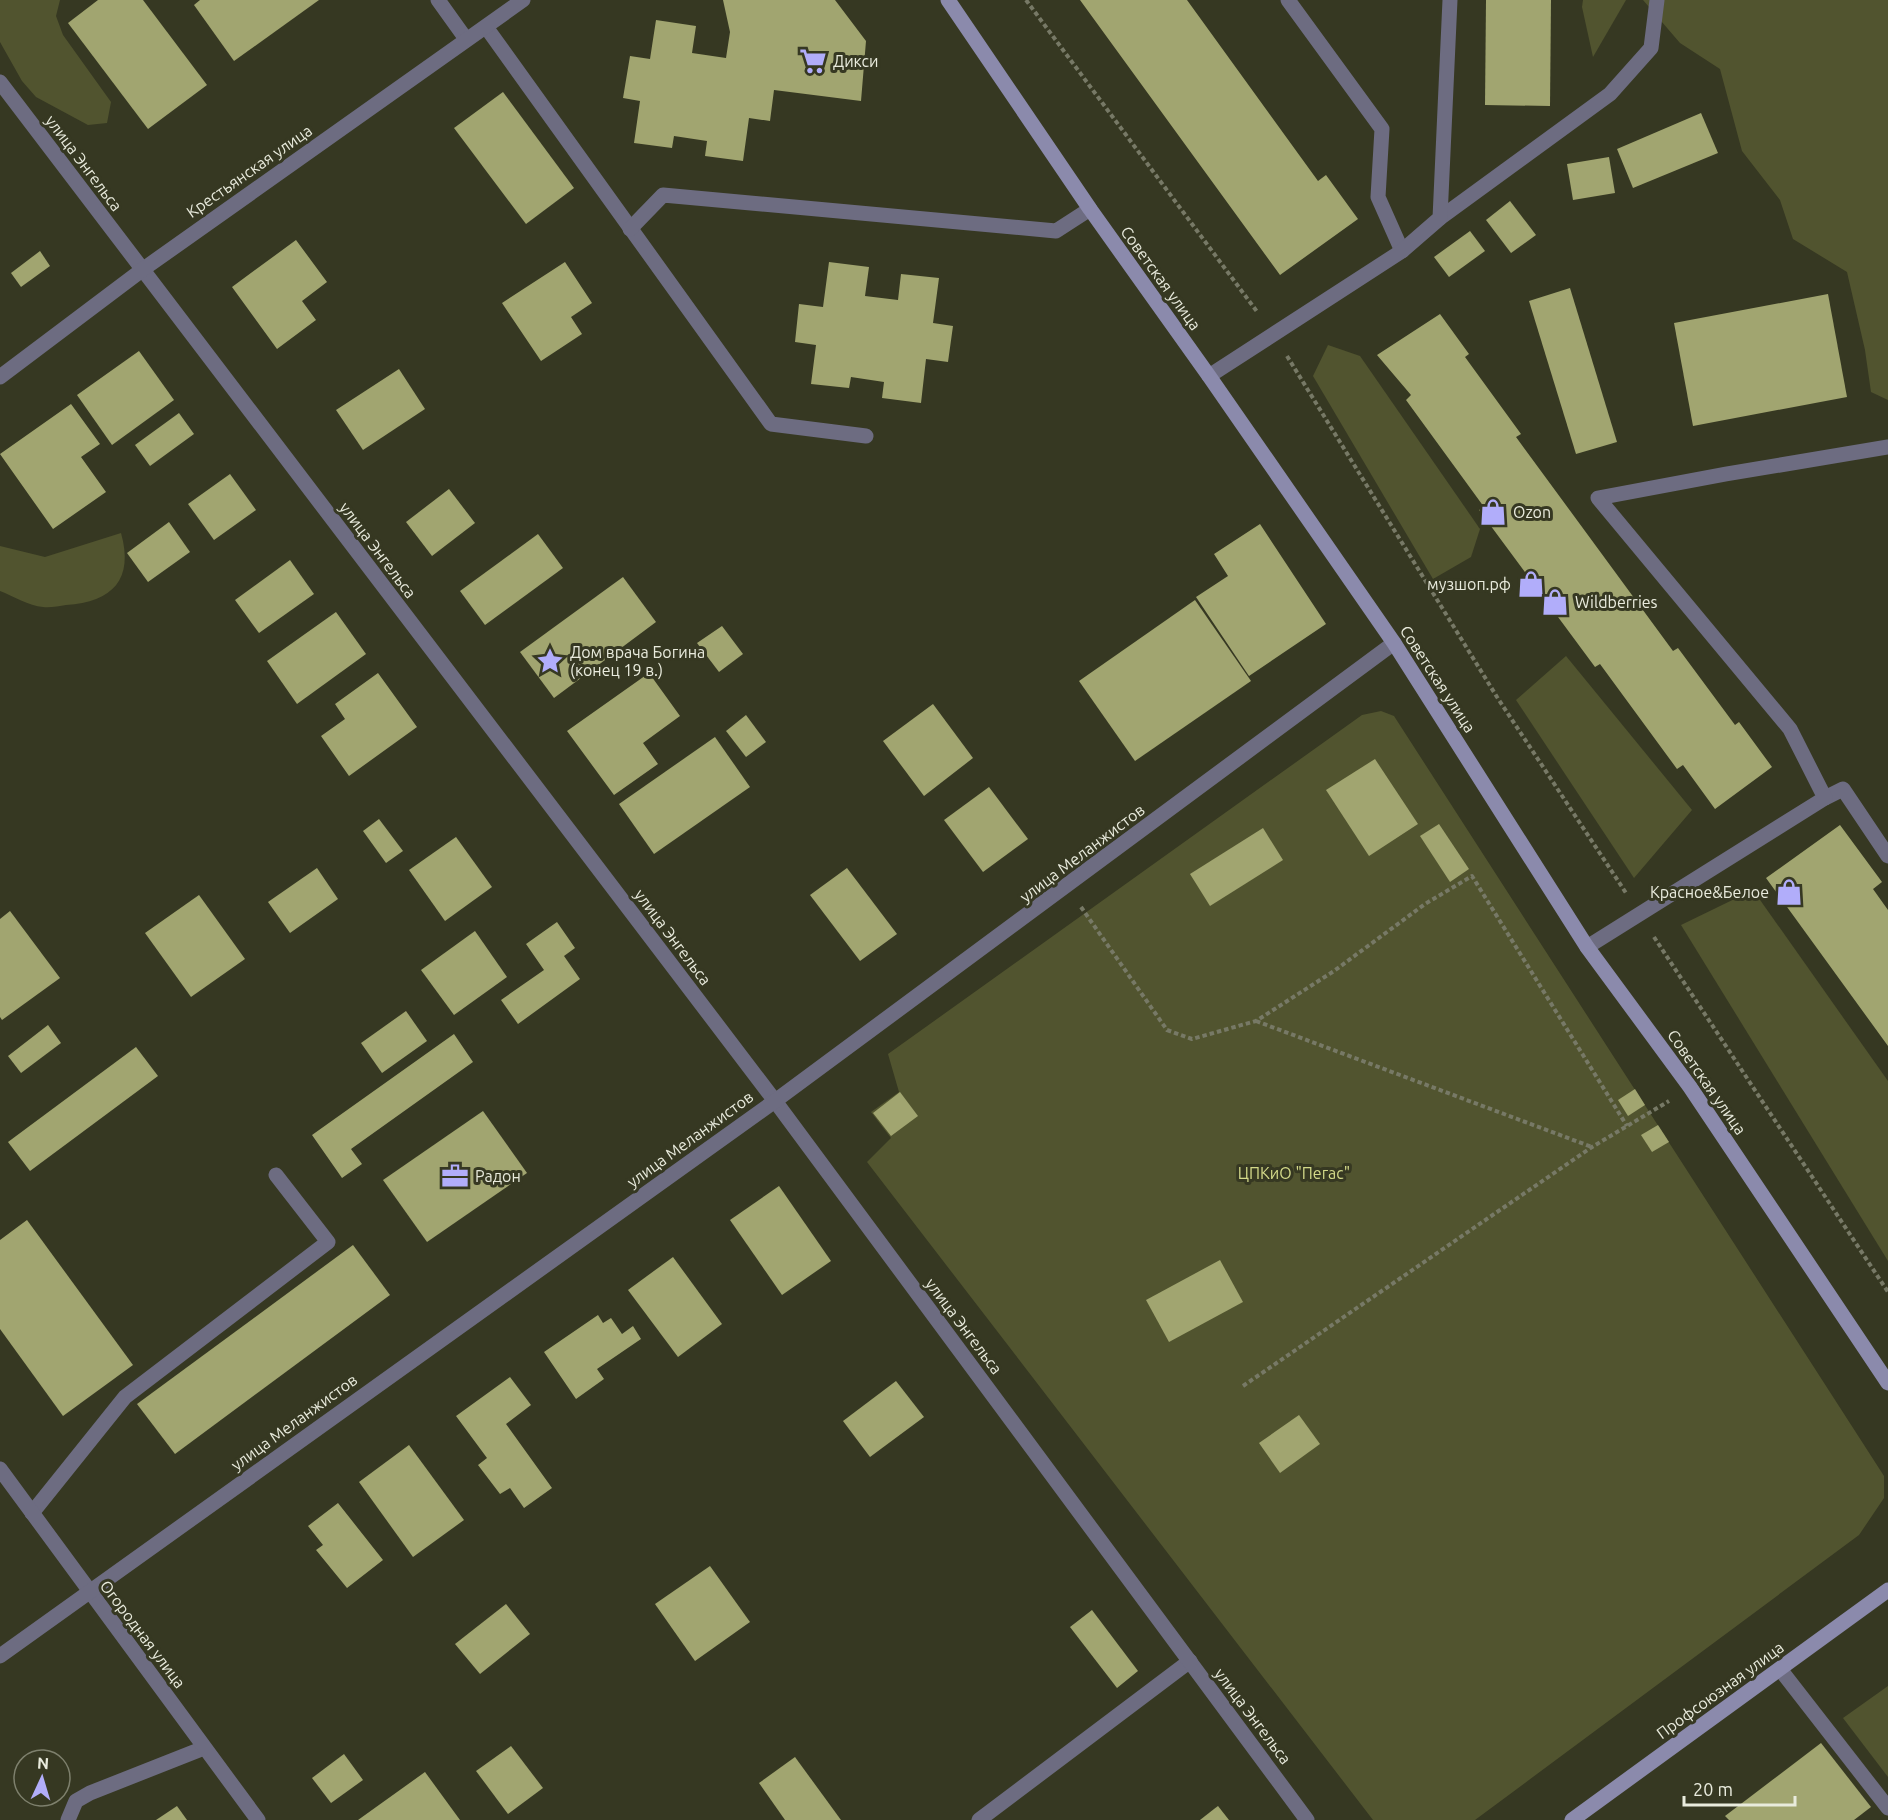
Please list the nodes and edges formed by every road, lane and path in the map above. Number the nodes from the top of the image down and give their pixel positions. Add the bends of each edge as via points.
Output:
1 (438, 0) edge
2 (523, 0) edge
3 (948, 0) edge
4 (1026, 0) edge
5 (1288, 0) edge
6 (1450, 0) edge
7 (1657, 0) edge
8 (486, 27) junction
9 (466, 39) junction
10 (0, 82) edge
11 (1090, 209) junction
12 (1440, 218) junction
13 (630, 229) junction
14 (1402, 250) junction
15 (142, 270) junction
16 (1274, 334) junction
17 (1209, 376) junction
18 (0, 377) edge
19 (866, 436) dead end
20 (1888, 447) edge
21 (1394, 643) junction
22 (1825, 798) junction
23 (1888, 856) edge
24 (1066, 887) junction
25 (1639, 914) junction
26 (1587, 946) junction
27 (1256, 1021) junction
28 (1690, 1087) junction
29 (775, 1101) junction
30 (1627, 1126) junction
31 (1593, 1148) junction
32 (276, 1175) dead end
33 (1888, 1292) edge
34 (1888, 1383) edge
35 (1243, 1386) dead end
36 (0, 1469) edge
37 (32, 1513) junction
38 (1888, 1590) edge
39 (88, 1591) junction
40 (0, 1656) edge
41 (1190, 1661) junction
42 (1779, 1669) junction
43 (204, 1748) junction
44 (1888, 1808) edge
45 (68, 1820) edge
46 (258, 1820) edge
47 (980, 1820) edge
48 (1307, 1820) edge
49 (1572, 1820) edge

1 - 9 street
2 - 8 street, Крестьянская улица
3 - 11 main road, Советская улица
4 - 16 path
5 - 14 street via 1382,129 1378,197
6 - 12 street
7 - 12 street via 1651,48 1610,94
8 - 9 street, Крестьянская улица
8 - 13 street
9 - 15 street, Крестьянская улица
10 - 15 street, улица Энгельса
11 - 13 street via 1056,231 663,195
11 - 17 main road, Советская улица
12 - 14 street
13 - 19 street via 771,424
14 - 16 street
15 - 18 street, Крестьянская улица
15 - 29 street, улица Энгельса
16 - 17 street
16 - 25 path via 1497,696
17 - 21 main road, Советская улица
20 - 22 street via 1598,498 1790,729
21 - 24 street, улица Меланжистов
21 - 26 main road, Советская улица
22 - 23 street via 1844,789
22 - 25 street
24 - 27 path via 1167,1030 1192,1039
24 - 29 street, улица Меланжистов
25 - 26 street
25 - 33 path
26 - 28 main road, Советская улица
27 - 30 path via 1472,876
27 - 31 path
28 - 30 path
28 - 34 main road, Советская улица
29 - 39 street, улица Меланжистов
29 - 41 street, улица Энгельса
30 - 31 path
31 - 35 path
32 - 37 street via 328,1242 125,1397
36 - 37 street, Огородная улица
37 - 39 street, Огородная улица
38 - 42 main road, Профсоюзная улица
39 - 40 street, улица Меланжистов
39 - 43 street, Огородная улица
41 - 47 street
41 - 48 street, улица Энгельса
42 - 44 street
42 - 49 main road, Профсоюзная улица
43 - 45 street via 90,1793 76,1801
43 - 46 street, Огородная улица

